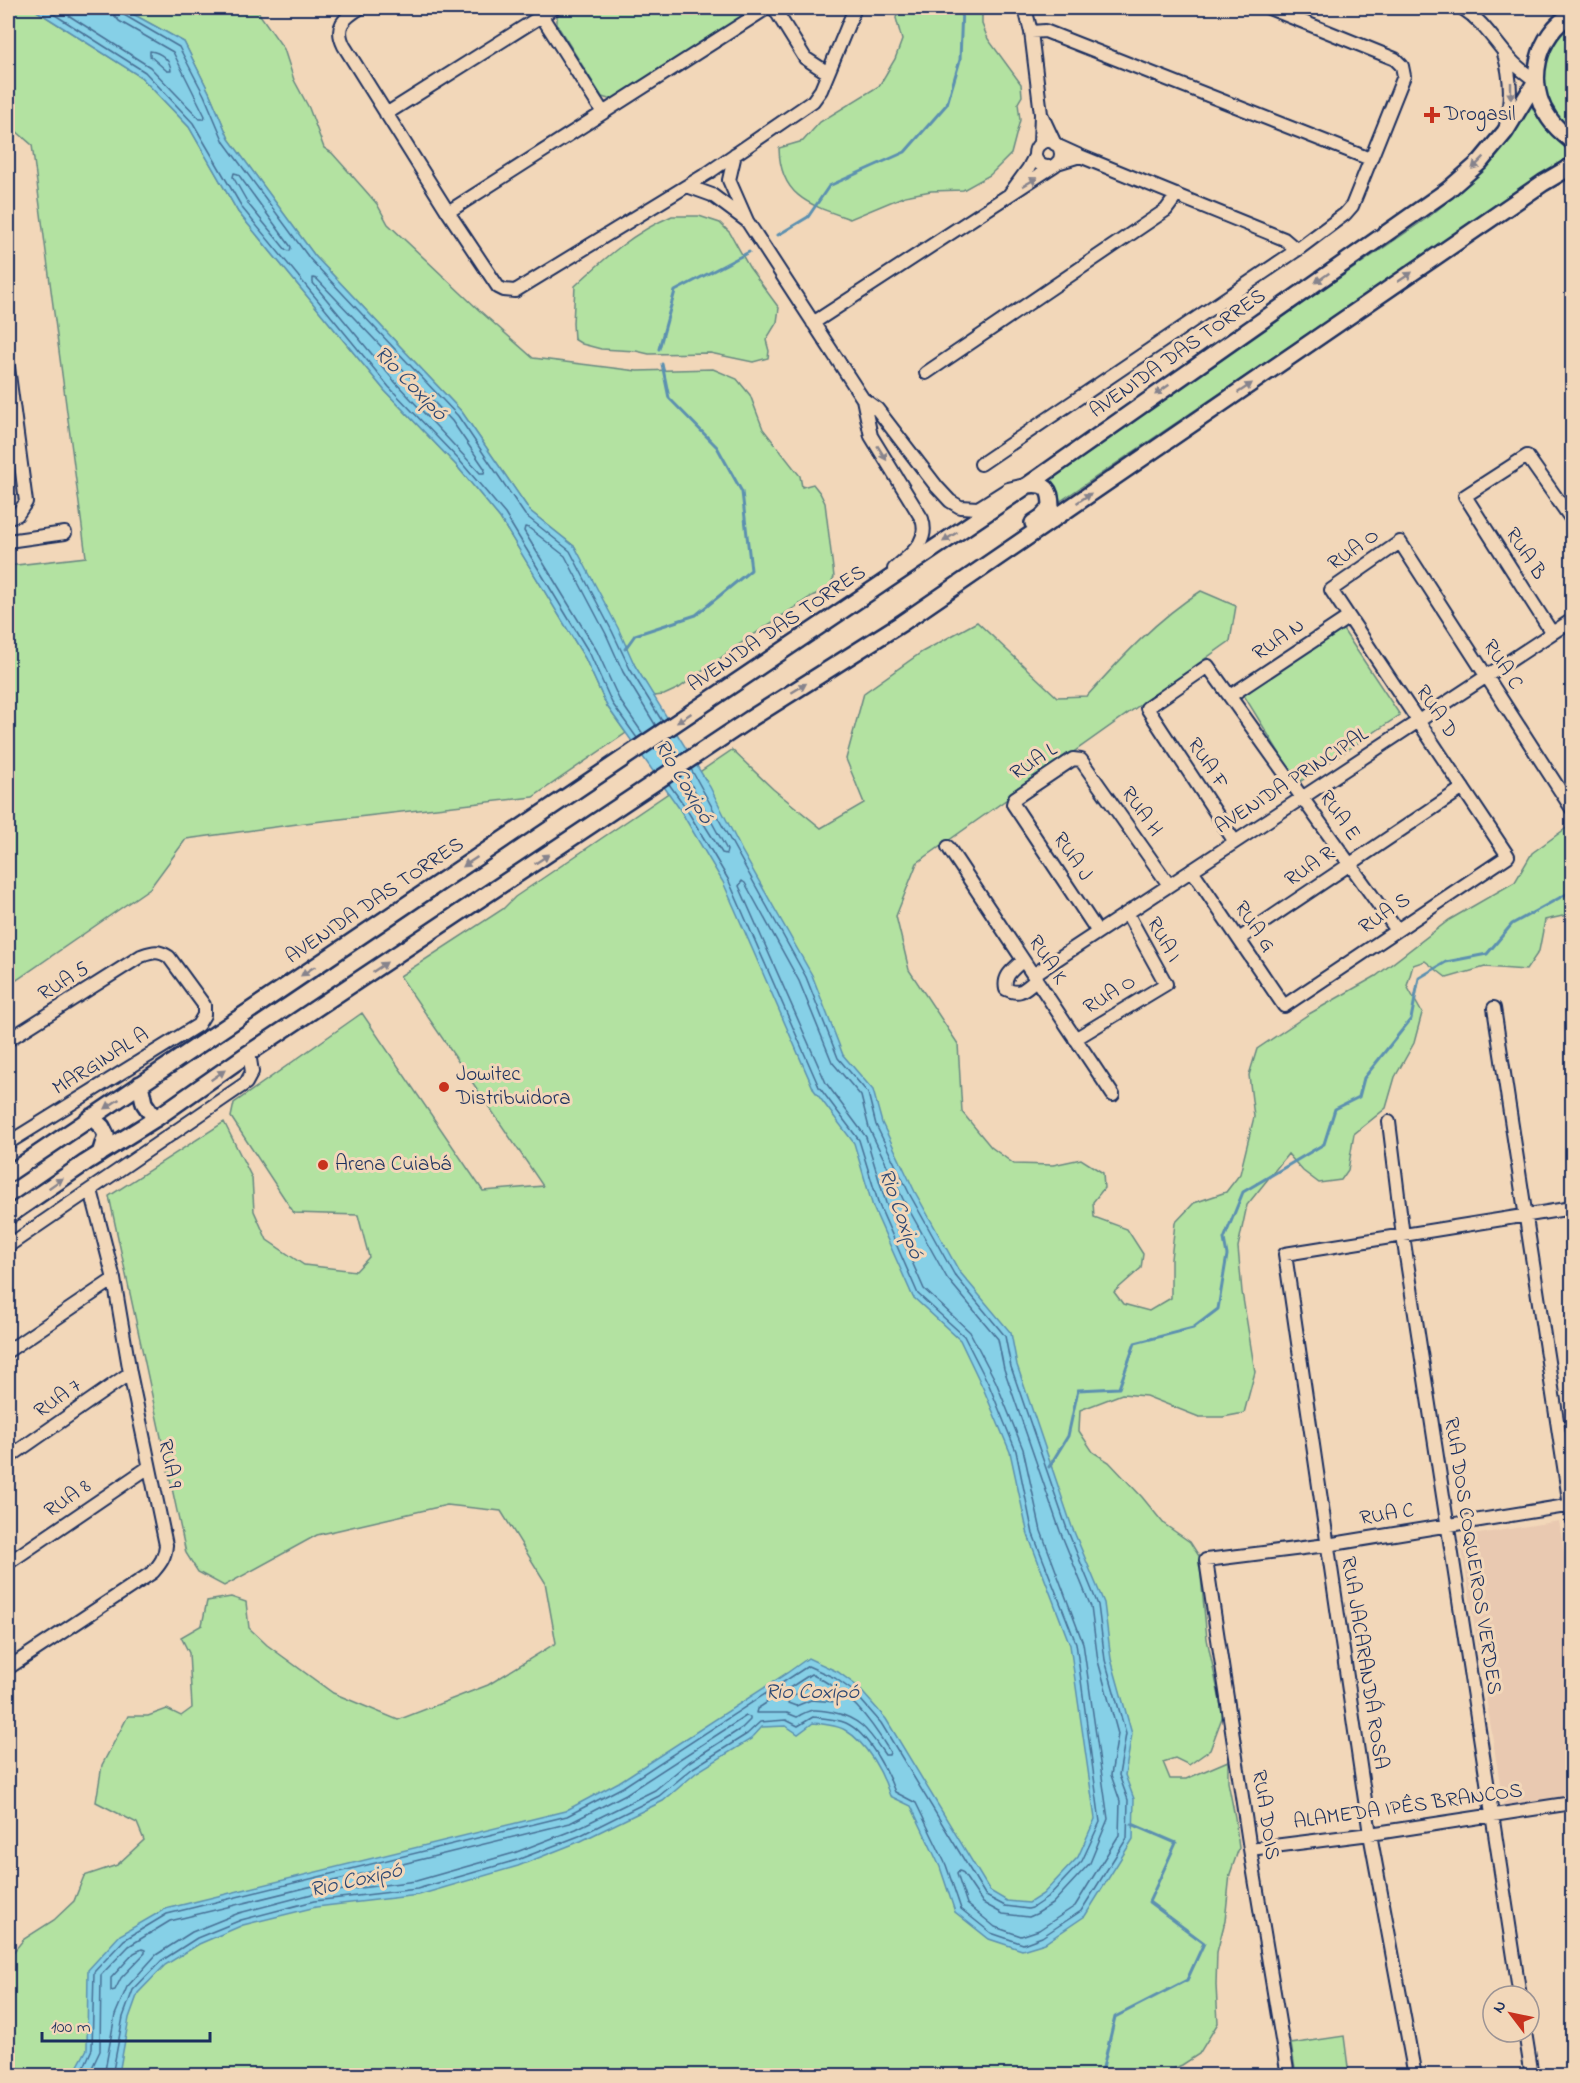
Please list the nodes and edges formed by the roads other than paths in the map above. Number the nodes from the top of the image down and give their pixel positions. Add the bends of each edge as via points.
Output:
1 (360, 8) edge
2 (554, 8) edge
3 (767, 8) edge
4 (774, 8) edge
5 (855, 8) edge
6 (1025, 8) edge
7 (1269, 8) edge
8 (1462, 8) edge
9 (1572, 14) edge
10 (541, 15) junction
11 (1031, 32) junction
12 (1503, 50) junction
13 (828, 73) junction
14 (1536, 81) junction
15 (602, 111) junction
16 (386, 114) junction
17 (1041, 114) junction
18 (1505, 132) junction
19 (1572, 141) edge
20 (1057, 145) junction
21 (1038, 150) junction
22 (735, 154) junction
23 (1080, 156) junction
24 (1370, 159) junction
25 (1056, 164) junction
26 (1572, 166) edge
27 (687, 186) junction
28 (1009, 195) junction
29 (1178, 195) junction
30 (448, 212) junction
31 (747, 221) junction
32 (1297, 250) junction
33 (813, 323) junction
34 (8, 367) edge
35 (926, 373) dead end
36 (863, 399) junction
37 (11, 419) edge
38 (981, 464) dead end
39 (1028, 484) junction
40 (8, 517) edge
41 (1572, 520) edge
42 (64, 533) dead end
43 (8, 541) edge
44 (1400, 542) joint
45 (1331, 590) joint
46 (869, 593) junction
47 (1349, 617) junction
48 (1572, 620) edge
49 (902, 623) junction
50 (1552, 633) junction
51 (1486, 676) junction
52 (1230, 696) junction
53 (1147, 708) joint
54 (1418, 721) junction
55 (1081, 760) joint
56 (1462, 788) junction
57 (1302, 798) junction
58 (1013, 804) joint
59 (1572, 809) edge
60 (1235, 842) junction
61 (948, 846) dead end
62 (1508, 856) joint
63 (1349, 864) junction
64 (1192, 870) junction
65 (1169, 885) junction
66 (1127, 913) junction
67 (1396, 929) junction
68 (1098, 932) junction
69 (1239, 939) junction
70 (141, 956) joint
71 (1023, 960) junction
72 (1035, 977) junction
73 (1166, 984) joint
74 (1284, 1006) joint
75 (1494, 1008) dead end
76 (1075, 1039) junction
77 (8, 1040) edge
78 (249, 1053) junction
79 (140, 1084) junction
80 (1113, 1095) dead end
81 (91, 1117) junction
82 (155, 1119) junction
83 (1389, 1122) dead end
84 (8, 1143) edge
85 (100, 1154) junction
86 (8, 1174) edge
87 (91, 1190) junction
88 (1572, 1208) edge
89 (1527, 1214) junction
90 (8, 1216) edge
91 (1403, 1236) junction
92 (8, 1246) edge
93 (114, 1279) junction
94 (8, 1351) edge
95 (130, 1373) junction
96 (8, 1458) edge
97 (150, 1467) junction
98 (1571, 1505) edge
99 (1572, 1519) edge
100 (1448, 1525) junction
101 (1327, 1545) junction
102 (1206, 1560) joint
103 (8, 1563) edge
104 (8, 1668) edge
105 (1572, 1803) edge
106 (1492, 1815) junction
107 (1370, 1834) junction
108 (1250, 1849) junction
109 (1518, 1984) edge
110 (1527, 2044) edge
111 (1288, 2076) edge
112 (1415, 2076) edge
113 (1532, 2076) edge

1 - 16 street via 345,17 341,40
2 - 10 street
3 - 15 street
4 - 13 street via 805,58
5 - 13 street
6 - 11 street
7 - 24 street via 1395,59 1402,66 1404,76
8 - 12 street via 1492,34
9 - 14 main road via 1543,45
10 - 15 street
10 - 16 street
11 - 17 street
11 - 24 street via 1045,31
12 - 14 street
12 -> 18 street via 1511,83
13 - 22 street via 813,101
14 - 18 main road, AVENIDA DAS TORRES
14 - 19 main road via 1547,116
15 - 30 street
16 - 30 street
17 - 20 street
17 - 21 street
18 -> 39 main road, AVENIDA DAS TORRES via 1480,162 1448,190
20 - 21 street via 1047,141
20 - 23 street
20 - 25 street via 1061,154
21 - 25 street via 1036,160 1042,166
21 - 28 street
22 - 27 street
22 - 31 street via 729,180
23 - 25 street
23 - 29 street
24 - 32 street via 1352,206
28 -> 25 street
49 -> 26 main road
27 - 30 street via 514,291 498,287
27 - 31 street via 712,195
28 - 33 street
29 - 32 street via 1284,239
29 - 35 street via 1166,210
31 - 33 street
32 - 38 street
33 - 36 street
34 - 37 street
36 - 39 street via 877,409 937,487 960,507 978,508 1008,489
36 -> 46 street via 871,436 923,523 922,542 917,549
37 - 40 street via 26,502 17,515
39 -> 46 main road, AVENIDA DAS TORRES
39 - 49 main road via 1045,486 1051,496 1051,507 957,575
41 - 50 street, RUA B via 1527,456 1465,496
42 - 43 street
44 - 45 street, RUA O
44 - 51 street, RUA C
45 - 47 street, RUA D
46 -> 79 main road, AVENIDA DAS TORRES
47 - 52 street, RUA N
47 - 54 street, RUA D
48 - 50 street, AVENIDA PRINCIPAL
78 -> 49 main road via 750,719
50 - 51 street, AVENIDA PRINCIPAL
51 - 54 street, AVENIDA PRINCIPAL
51 - 59 street, RUA C
52 - 53 street, RUA E via 1208,666
52 - 57 street, RUA E
53 - 60 street, RUA F
54 - 56 street, RUA D
54 - 57 street, AVENIDA PRINCIPAL
55 - 58 street, RUA L via 1072,759 1015,798
55 - 65 street, RUA H
56 - 62 street, RUA D
56 - 63 street, RUA R
57 - 60 street, AVENIDA PRINCIPAL
57 - 63 street, RUA E
58 - 68 street, RUA J
60 - 64 street, AVENIDA PRINCIPAL
61 - 71 street, RUA K
62 - 67 street, RUA S
63 - 67 street, RUA E
63 - 69 street, RUA R
64 - 65 street, AVENIDA PRINCIPAL
64 - 69 street, RUA G
65 - 66 street, AVENIDA PRINCIPAL
66 - 68 street, AVENIDA PRINCIPAL
66 - 73 street, RUA I
67 - 74 street, RUA S
68 - 72 street, AVENIDA PRINCIPAL
69 - 74 street, RUA G
70 - 77 street, RUA 5
70 - 84 street, MARGINAL A via 154,951 169,957 204,1005 204,1016 198,1025
71 - 72 street, RUA K
71 - 72 street, AVENIDA PRINCIPAL via 1008,974 1006,989 1019,993
72 - 76 street, RUA K
73 - 76 street, RUA O
75 - 89 street
76 - 80 street, RUA K
82 -> 78 main road
78 - 87 street via 252,1072 246,1083
79 -> 81 main road, AVENIDA DAS TORRES
79 - 82 main road via 144,1102
81 - 85 main road via 106,1135
81 - 86 main road, AVENIDA DAS TORRES
82 - 85 main road
83 - 91 street, RUA DOS COQUEIROS VERDES
90 -> 85 main road
87 - 92 street
87 - 93 street, RUA 9
88 - 89 street
89 - 91 street
89 - 98 street
91 - 100 street, RUA DOS COQUEIROS VERDES
91 - 101 street, RUA JACARANDÁ ROSA via 1285,1254
93 - 94 street
93 - 95 street, RUA 9
95 - 96 street, RUA 7
95 - 97 street, RUA 9
97 - 103 street, RUA 8
97 - 104 street, RUA 9 via 166,1545 162,1562 153,1572
98 - 99 street
98 - 100 street, RUA C
100 - 101 street, RUA C
100 - 106 street, RUA DOS COQUEIROS VERDES
101 - 102 street, RUA C
101 - 107 street, RUA JACARANDÁ ROSA
102 - 108 street, RUA DOIS
105 - 106 street, ALAMEDA IPÊS BRANCOS
106 - 107 street, ALAMEDA IPÊS BRANCOS
106 - 109 street, RUA DOS COQUEIROS VERDES
107 - 108 street, ALAMEDA IPÊS BRANCOS
107 - 112 street, RUA JACARANDÁ ROSA
108 - 111 street, RUA DOIS
110 - 113 street

